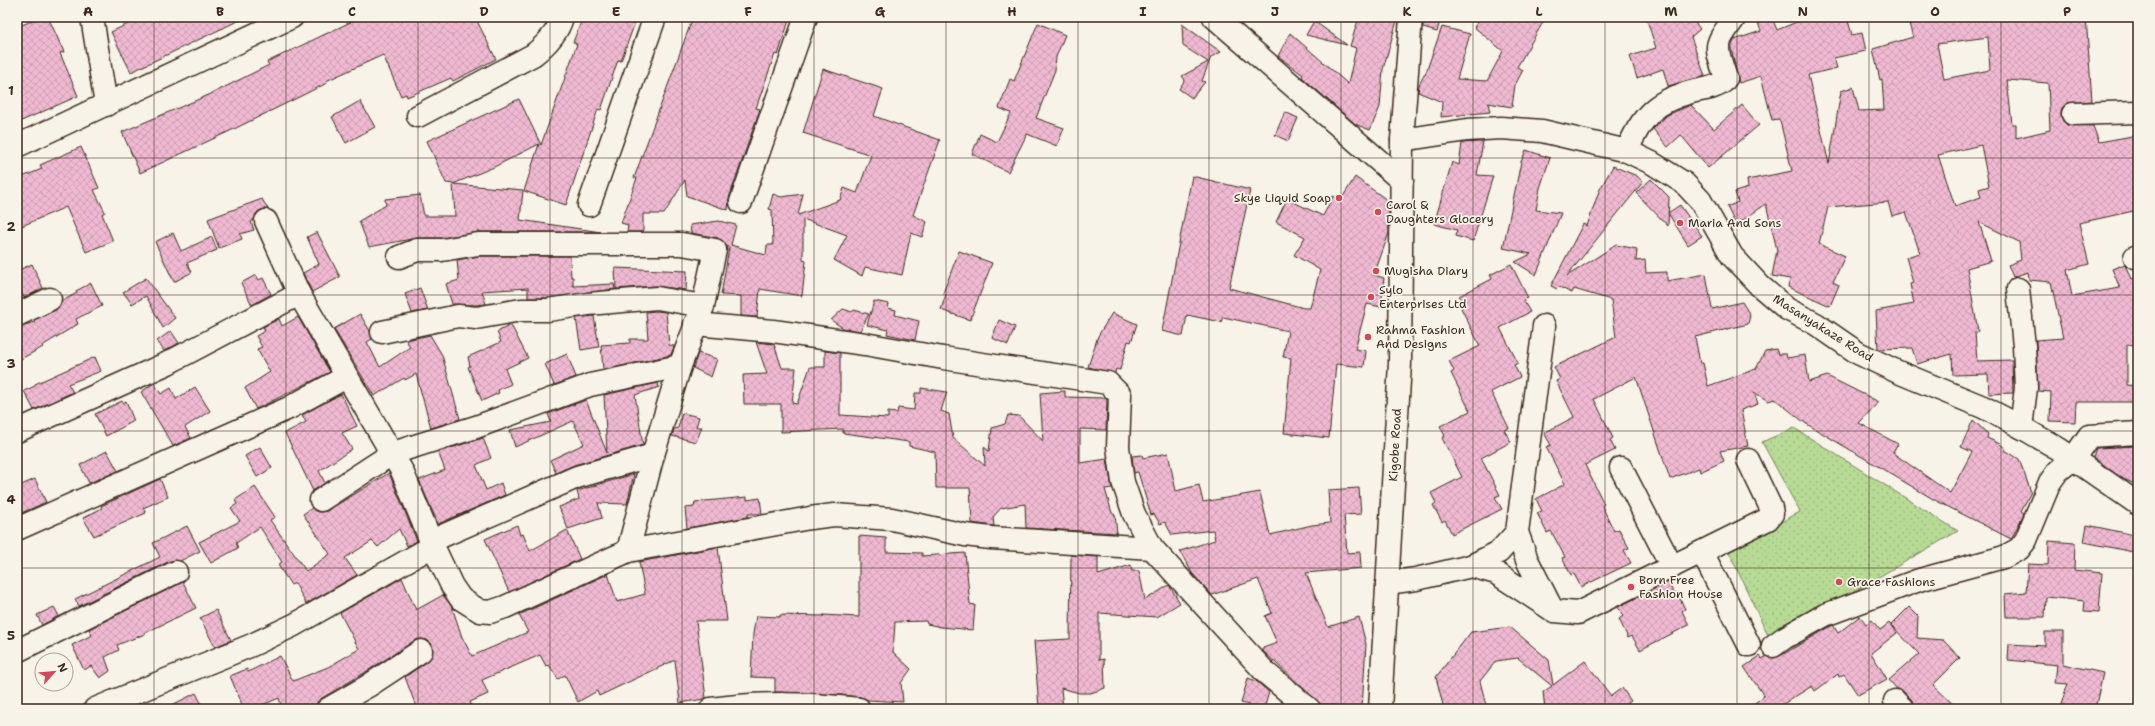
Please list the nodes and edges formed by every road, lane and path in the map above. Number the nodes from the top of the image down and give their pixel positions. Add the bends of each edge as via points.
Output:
1 (92, 17) edge
2 (292, 17) edge
3 (562, 17) edge
4 (655, 17) edge
5 (806, 17) edge
6 (1214, 17) edge
7 (1411, 17) edge
8 (1736, 17) edge
9 (106, 105) junction
10 (2138, 112) edge
11 (2073, 114) dead end
12 (418, 116) dead end
13 (1402, 140) junction
14 (17, 146) edge
15 (1627, 151) junction
16 (1402, 181) junction
17 (741, 202) dead end
18 (590, 205) dead end
19 (266, 221) dead end
20 (399, 257) dead end
21 (2018, 289) dead end
22 (299, 294) junction
23 (50, 299) dead end
24 (17, 315) edge
25 (699, 315) junction
26 (1544, 326) dead end
27 (382, 332) dead end
28 (680, 366) junction
29 (346, 377) junction
30 (2021, 427) junction
31 (17, 431) edge
32 (2138, 434) edge
33 (393, 453) junction
34 (653, 455) junction
35 (2073, 458) junction
36 (1748, 460) dead end
37 (1621, 468) dead end
38 (321, 500) dead end
39 (2138, 504) edge
40 (17, 529) edge
41 (1517, 532) junction
42 (432, 543) junction
43 (1152, 548) junction
44 (628, 551) junction
45 (1702, 552) junction
46 (1471, 566) junction
47 (1672, 567) junction
48 (176, 572) dead end
49 (1387, 584) junction
50 (1554, 611) junction
51 (1749, 645) dead end
52 (1773, 646) dead end
53 (17, 651) edge
54 (421, 651) dead end
55 (95, 709) edge
56 (328, 709) edge
57 (711, 709) edge
58 (859, 709) edge
59 (1309, 709) edge
60 (1380, 709) edge

1 - 9 street
2 - 9 street
3 - 12 street via 548,43 533,55
4 - 18 street
5 - 17 street
6 - 16 street
7 - 13 street, Kigobe Road
8 - 15 street via 1717,44 1718,60 1726,78 1724,82 1674,97 1652,109 1637,129
9 - 14 street
10 - 11 street
13 - 15 street, Masanyakaze Road via 1444,132 1501,128 1542,131
13 - 16 street, Kigobe Road
15 - 30 street, Masanyakaze Road via 1664,169 1684,183 1700,200 1736,261 1787,309 1816,324 1858,352 1898,372 1983,407
16 - 49 street, Kigobe Road via 1400,363
19 - 22 street
20 - 25 street via 417,250 442,250 478,244 682,244 715,250
21 - 30 street via 2026,388
22 - 29 street
22 - 31 street via 168,363
23 - 24 street
25 - 27 street via 657,298 649,298 548,310 521,310 476,318 458,316
25 - 28 street
25 - 43 street via 773,331 1108,382 1115,388 1120,400 1118,447 1123,482 1134,514
26 - 41 street
28 - 33 street via 590,385
28 - 34 street
29 - 33 street
29 - 40 street via 289,408
30 - 35 street, Masanyakaze Road
32 - 35 street via 2089,436
33 - 38 street
33 - 42 street
34 - 42 street via 578,477
34 - 44 street
35 - 39 street, Masanyakaze Road
35 - 52 street via 2050,482 2026,540 2019,549 2004,557 1919,580 1825,615
36 - 45 street via 1772,514 1768,519
37 - 47 street
41 - 46 street via 1499,552
41 - 50 street via 1526,560
42 - 44 street via 452,586 461,599 480,612 505,607
42 - 55 street via 294,625 252,645
43 - 44 street via 984,537 892,519 834,515
43 - 59 street via 1266,673
45 - 47 street
45 - 51 street
46 - 49 street
46 - 50 street via 1496,573
47 - 50 street via 1578,613
48 - 53 street
49 - 60 street, Kigobe Road
54 - 56 street
57 - 58 street via 775,702

